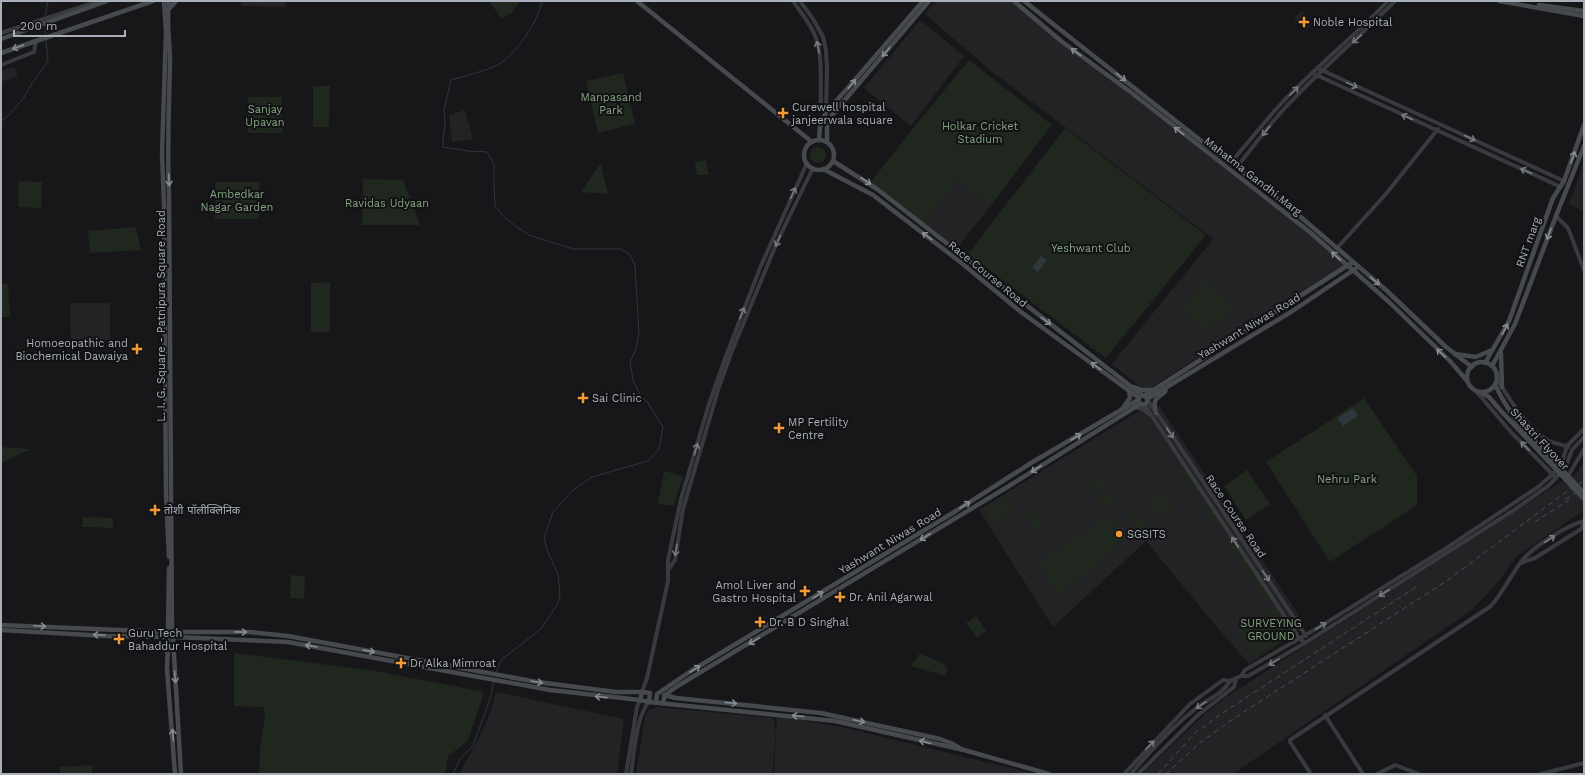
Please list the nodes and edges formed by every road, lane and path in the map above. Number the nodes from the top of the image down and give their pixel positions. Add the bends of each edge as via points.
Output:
1 (99, 1) edge
2 (106, 1) edge
3 (153, 1) edge
4 (164, 1) edge
5 (170, 1) edge
6 (176, 1) edge
7 (637, 1) edge
8 (793, 1) edge
9 (800, 1) edge
10 (923, 1) edge
11 (929, 1) edge
12 (1014, 1) edge
13 (1024, 1) edge
14 (1388, 1) edge
15 (1394, 1) edge
16 (1500, 1) edge
17 (1514, 1) edge
18 (169, 9) junction
19 (1584, 11) edge
20 (1584, 16) edge
21 (52, 19) junction
22 (32, 25) junction
23 (1, 33) edge
24 (1, 39) edge
25 (36, 41) junction
26 (1, 53) edge
27 (1, 65) edge
28 (1317, 68) junction
29 (1322, 71) junction
30 (1312, 73) junction
31 (1317, 76) junction
32 (826, 112) junction
33 (1584, 124) edge
34 (1440, 125) junction
35 (1437, 131) junction
36 (819, 140) junction
37 (812, 142) junction
38 (827, 142) junction
39 (1584, 146) edge
40 (1232, 160) junction
41 (833, 161) junction
42 (807, 163) junction
43 (1238, 165) junction
44 (812, 168) junction
45 (823, 169) junction
46 (1562, 180) junction
47 (1560, 186) junction
48 (1556, 216) junction
49 (1337, 248) junction
50 (1353, 262) junction
51 (1347, 266) junction
52 (1358, 267) junction
53 (1584, 270) edge
54 (1353, 271) junction
55 (1494, 348) junction
56 (1501, 352) junction
57 (1454, 354) junction
58 (1485, 363) junction
59 (1492, 366) junction
60 (1472, 367) junction
61 (1497, 380) junction
62 (1468, 382) junction
63 (1495, 385) junction
64 (1502, 387) junction
65 (1130, 388) junction
66 (1166, 388) junction
67 (1153, 390) junction
68 (1476, 391) junction
69 (1482, 393) junction
70 (1143, 400) junction
71 (1135, 407) junction
72 (1121, 410) junction
73 (1155, 415) junction
74 (1584, 429) edge
75 (1584, 437) edge
76 (1567, 446) junction
77 (1572, 450) junction
78 (1584, 450) edge
79 (1552, 474) junction
80 (1568, 476) junction
81 (1556, 478) junction
82 (1584, 493) edge
83 (1533, 494) junction
84 (1584, 499) edge
85 (1584, 522) edge
86 (1520, 563) junction
87 (669, 569) junction
88 (1, 625) edge
89 (1, 630) edge
90 (170, 634) junction
91 (1305, 635) junction
92 (1300, 638) junction
93 (1310, 640) junction
94 (1305, 643) junction
95 (500, 675) junction
96 (1238, 677) junction
97 (498, 680) junction
98 (1230, 681) junction
99 (646, 684) junction
100 (642, 692) junction
101 (650, 694) junction
102 (657, 694) junction
103 (665, 696) junction
104 (640, 700) junction
105 (649, 702) junction
106 (656, 702) junction
107 (663, 702) junction
108 (1325, 715) junction
109 (874, 727) junction
110 (1584, 763) edge
111 (175, 774) edge
112 (181, 774) edge
113 (626, 774) edge
114 (631, 774) edge
115 (1049, 774) edge
116 (1124, 774) edge
117 (1131, 774) edge
118 (1138, 774) edge
119 (1311, 774) edge
120 (1363, 774) edge
121 (1377, 774) edge
122 (1419, 774) edge
123 (1541, 774) edge

1 - 21 street
2 - 21 main road
3 - 25 main road
4 - 90 main road, L. I. G. Square - Patnipura Square Road via 166,32 162,153
5 - 18 main road, L. I. G. Square - Patnipura Square Road
6 - 18 main road
7 - 37 main road
32 -> 8 street via 821,106 816,38
9 - 32 street via 823,37 827,68
32 -> 10 main road
11 -> 38 main road via 832,116 827,127
51 -> 12 main road, Mahatma Gandhi Marg via 1292,217 1061,41
13 -> 40 main road, Mahatma Gandhi Marg via 1200,140
14 - 28 street
15 -> 29 street
16 - 20 main road
17 - 19 main road
18 -> 90 main road, L. I. G. Square - Patnipura Square Road via 167,152
21 - 22 main road
22 - 23 street
22 - 24 main road
25 -> 26 main road
25 - 27 street via 34,52
28 - 29 street
28 - 30 street
29 - 31 street
29 -> 34 street
30 - 31 street
40 -> 30 street via 1278,107
35 -> 31 street
31 -> 43 street via 1283,110
32 - 36 main road via 820,127
46 -> 33 main road, RNT marg
34 - 35 street
34 -> 46 street
47 -> 35 street
35 - 49 street via 1385,195
36 - 37 main road
36 - 38 main road
37 - 42 main road via 805,152
38 - 41 main road via 832,148
39 - 48 main road, RNT marg
40 - 43 main road, Mahatma Gandhi Marg
41 - 45 main road
41 -> 65 main road, Race Course Road via 877,189
42 - 44 main road
87 -> 42 street via 668,560 681,500 715,386 760,268
43 - 49 main road, Mahatma Gandhi Marg
44 - 45 main road
44 -> 87 street via 778,240 719,387 684,509 675,560
65 -> 45 main road, Race Course Road via 1021,312 873,195
46 - 47 main road, RNT marg
55 -> 47 main road, RNT marg via 1508,322 1553,198
48 - 53 street via 1568,228
48 -> 56 main road, RNT marg via 1515,324
49 - 50 main road, Mahatma Gandhi Marg
50 - 51 main road, Yashwant Niwas Road
50 - 52 main road, Mahatma Gandhi Marg
51 - 54 main road, Mahatma Gandhi Marg
51 - 67 main road, Yashwant Niwas Road
52 - 54 main road, Yashwant Niwas Road
52 -> 57 main road, Mahatma Gandhi Marg
62 -> 54 main road, Mahatma Gandhi Marg via 1389,302
54 - 66 main road, Yashwant Niwas Road
55 - 57 main road via 1476,357
55 - 58 main road, RNT marg
56 - 59 main road, RNT marg
56 - 64 main road
57 - 60 main road, Mahatma Gandhi Marg
58 - 59 main road
58 - 60 main road
59 - 61 main road via 1497,374
60 - 62 main road via 1467,376
61 - 63 main road
61 - 64 street
62 - 68 main road
63 - 69 main road
63 - 80 main road, Shastri Flyover, bridge via 1517,422
64 - 76 street via 1534,428 1551,442
65 - 67 main road
65 - 70 main road, Race Course Road
65 - 72 main road via 1130,398
66 - 70 main road, Yashwant Niwas Road
66 - 73 main road via 1155,400
67 - 70 main road, Yashwant Niwas Road
68 - 69 main road
79 -> 68 street
69 - 84 main road, Shastri Flyover, bridge via 1489,397
70 - 71 main road, Yashwant Niwas Road
70 - 72 main road, Yashwant Niwas Road
70 - 73 street, Race Course Road
71 - 73 street
71 -> 103 main road, Yashwant Niwas Road
102 -> 72 main road, Yashwant Niwas Road
73 -> 91 street, Race Course Road
92 -> 73 street, Race Course Road
74 - 76 street
75 - 77 street
76 - 77 street
76 - 79 street via 1562,462
77 - 81 street via 1566,466
78 - 80 street
79 - 81 street
79 - 83 street
80 - 82 main road, Shastri Flyover, bridge
81 - 83 street
91 -> 83 street
83 -> 93 street
86 -> 85 street via 1529,552 1574,523
85 - 86 street via 1581,529 1535,558
86 - 108 street via 1501,595 1491,606
87 - 99 street
88 -> 90 main road
90 -> 89 main road via 107,636
90 -> 95 main road via 192,631 250,632 288,636
97 -> 90 main road via 277,640
111 -> 90 main road via 167,669
90 -> 112 main road
91 - 92 street
91 - 93 street, Race Course Road
92 - 94 street, Race Course Road
92 - 96 street via 1245,670
93 - 94 street
94 -> 96 street via 1248,676
95 - 97 main road
95 -> 100 main road via 588,689
96 - 98 street
96 - 118 street via 1234,687 1198,715
104 -> 97 main road via 572,694
116 -> 98 street via 1190,704 1223,680
98 -> 117 street via 1227,687 1180,722
99 - 100 street
99 - 101 street
100 - 101 main road
100 - 104 main road
101 - 102 main road
101 - 105 main road
102 - 103 main road
102 - 106 main road
103 - 107 main road
103 -> 109 main road via 821,713
104 - 105 main road
104 - 113 street
105 - 106 main road
105 - 114 street via 640,718
106 - 107 main road
109 -> 107 main road
108 - 119 street via 1290,740
108 - 120 street
109 - 115 main road via 940,739 964,750
110 - 123 street
121 - 122 street via 1395,765

